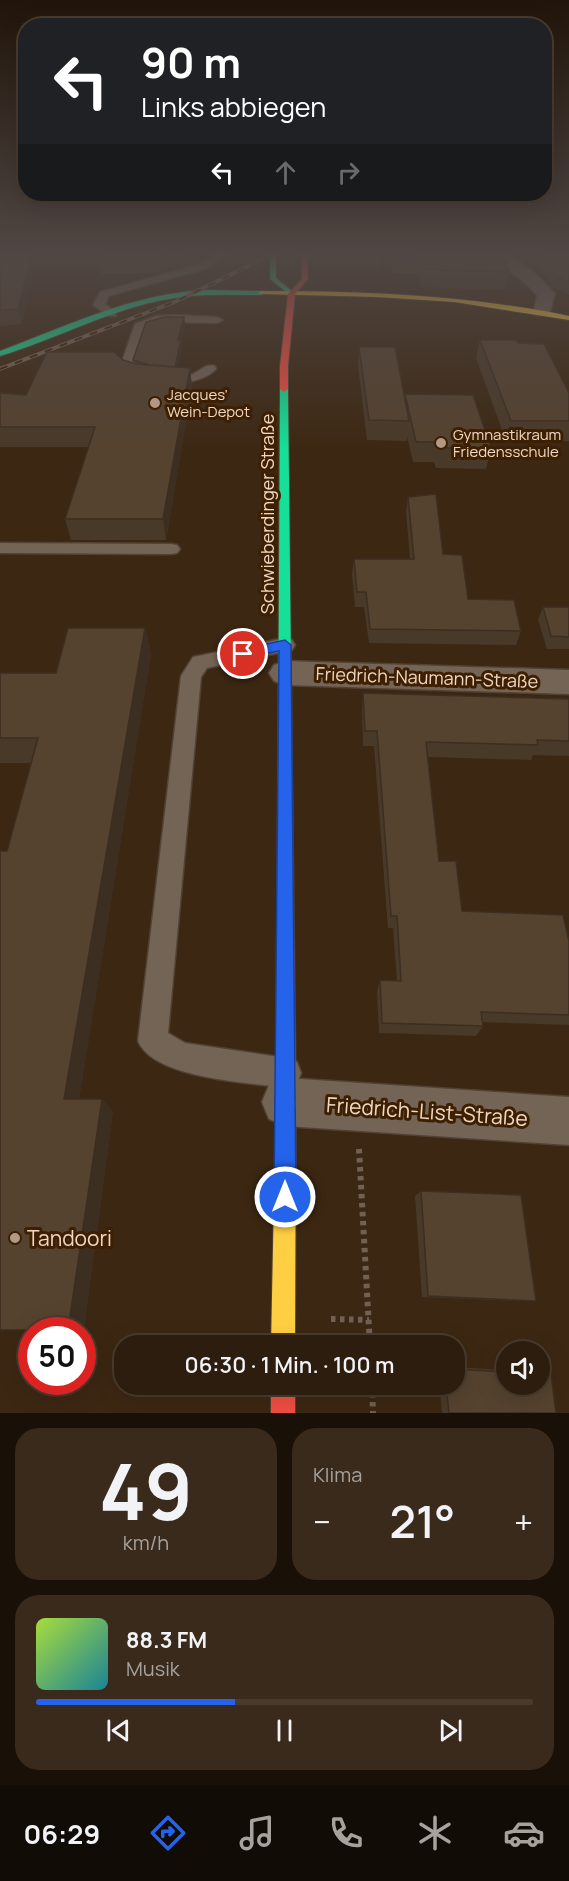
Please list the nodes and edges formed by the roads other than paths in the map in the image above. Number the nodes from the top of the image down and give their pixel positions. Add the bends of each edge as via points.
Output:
1 (98, 319) edge
2 (289, 319) edge
3 (217, 320) dead end
4 (0, 354) edge
5 (210, 369) dead end
6 (0, 548) edge
7 (171, 549) dead end
8 (285, 659) junction
9 (569, 682) edge
10 (286, 1087) junction
11 (569, 1121) edge
12 (283, 1335) edge
13 (283, 1395) edge
14 (283, 1413) edge

1 - 4 main road
2 - 8 main road, Schwieberdinger Straße via 284,366
3 - 5 lane via 142,324 125,370 145,379 197,377
6 - 7 lane
8 - 9 street, Friedrich-Naumann-Straße
8 - 10 main road, Schwieberdinger Straße
8 - 10 lane via 200,662 191,676 153,1041 182,1057
10 - 11 street, Friedrich-List-Straße via 357,1107
10 - 12 main road, Schwieberdinger Straße
13 - 14 main road

